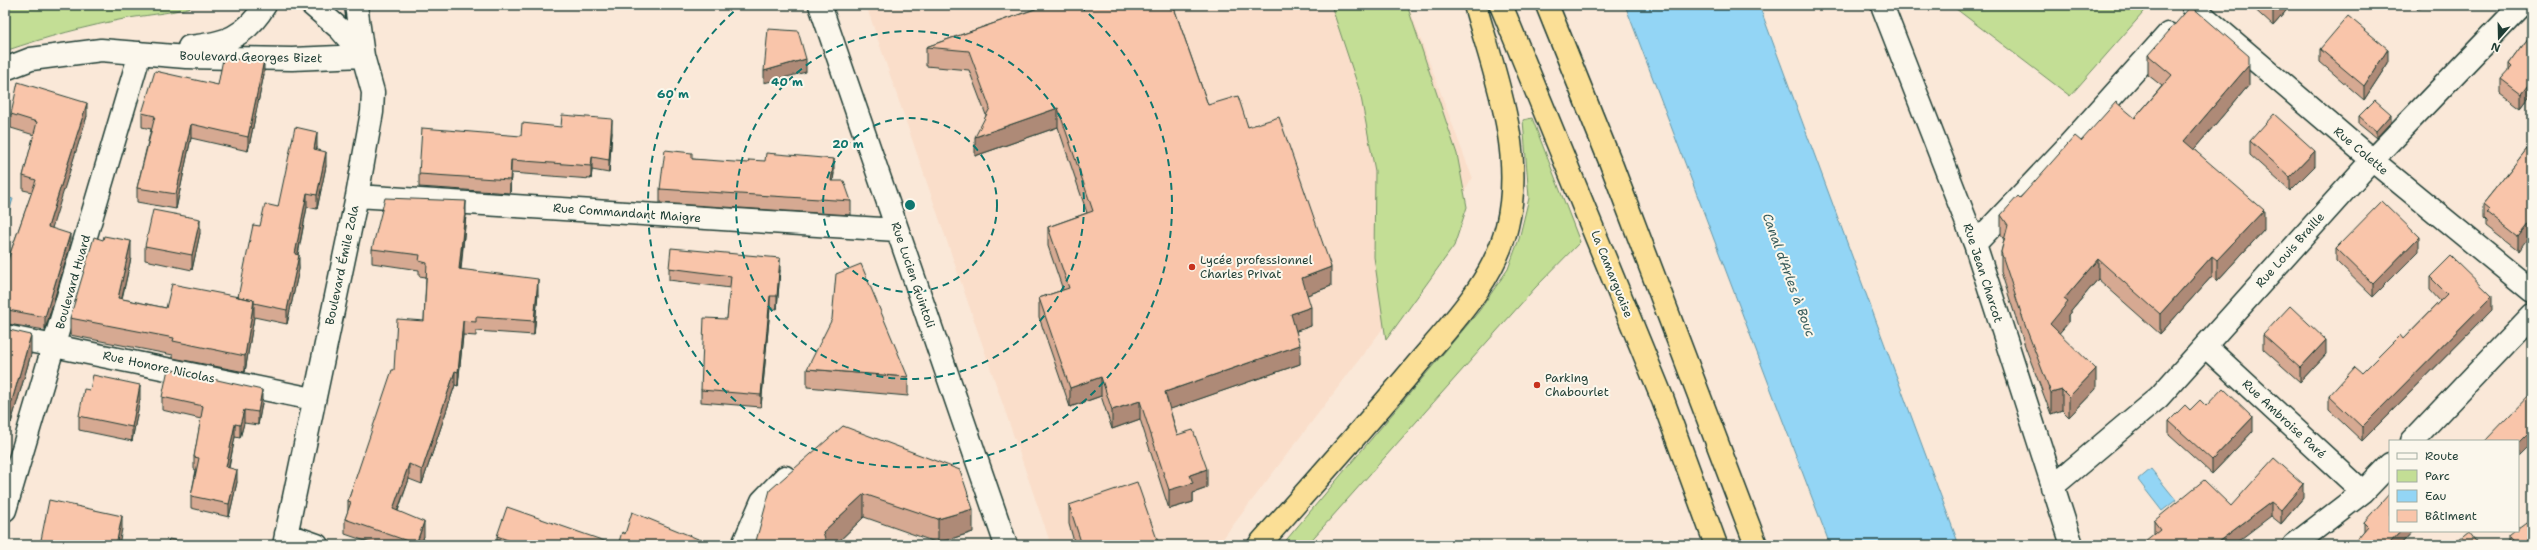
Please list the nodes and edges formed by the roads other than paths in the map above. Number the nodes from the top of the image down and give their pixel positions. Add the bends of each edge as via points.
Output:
1 (265, 5) edge
2 (312, 5) edge
3 (356, 5) edge
4 (820, 5) edge
5 (1475, 5) edge
6 (1501, 5) edge
7 (1547, 5) edge
8 (1882, 5) edge
9 (2521, 5) edge
10 (2193, 6) edge
11 (140, 53) junction
12 (363, 56) junction
13 (5, 69) edge
14 (2372, 160) junction
15 (357, 196) junction
16 (897, 230) junction
17 (1975, 244) junction
18 (2532, 291) edge
19 (2532, 315) edge
20 (5, 336) edge
21 (55, 345) junction
22 (2205, 346) junction
23 (313, 399) junction
24 (2413, 440) edge
25 (2389, 465) edge
26 (785, 477) edge
27 (2052, 487) junction
28 (2363, 492) junction
29 (5, 510) edge
30 (285, 540) edge
31 (317, 545) edge
32 (743, 545) edge
33 (1006, 545) edge
34 (1259, 545) edge
35 (1716, 545) edge
36 (1756, 545) edge
37 (2072, 545) edge
38 (2294, 545) edge

1 - 11 street, Boulevard Georges Bizet via 245,32 234,38 209,45
2 - 12 street, Boulevard Émile Zola via 340,29
3 - 12 street
4 - 16 street, Rue Lucien Guintoli
5 - 34 highway via 1509,124 1512,166 1507,226 1484,281 1464,308 1364,427
6 - 35 highway, La Camarguaise via 1663,400
7 - 36 highway via 1610,161
8 - 17 street, Rue Jean Charcot
9 - 14 street, Rue Louis Braille
10 - 14 street, Rue Colette
10 - 17 street via 2064,150
11 - 12 street, Boulevard Georges Bizet via 292,60
11 - 13 street, Boulevard Georges Bizet via 80,51 30,59
11 - 21 street, Boulevard Huard
12 - 15 street, Boulevard Émile Zola via 373,92 372,112
14 - 18 street, Rue Colette
14 - 22 street, Rue Louis Braille
15 - 16 street, Rue Commandant Maigre
15 - 23 street, Boulevard Émile Zola
16 - 33 street, Rue Lucien Guintoli
17 - 27 street, Rue Jean Charcot
19 - 24 street
20 - 21 street, Rue Honore Nicolas
21 - 23 street, Rue Honore Nicolas
21 - 29 street, Boulevard Huard
22 - 27 street, Rue Louis Braille via 2159,397
22 - 28 street, Rue Ambroise Paré
23 - 30 street, Boulevard Émile Zola
25 - 28 street
26 - 32 street via 762,501
27 - 37 street, Rue Jean Charcot
28 - 38 street
30 - 31 street

